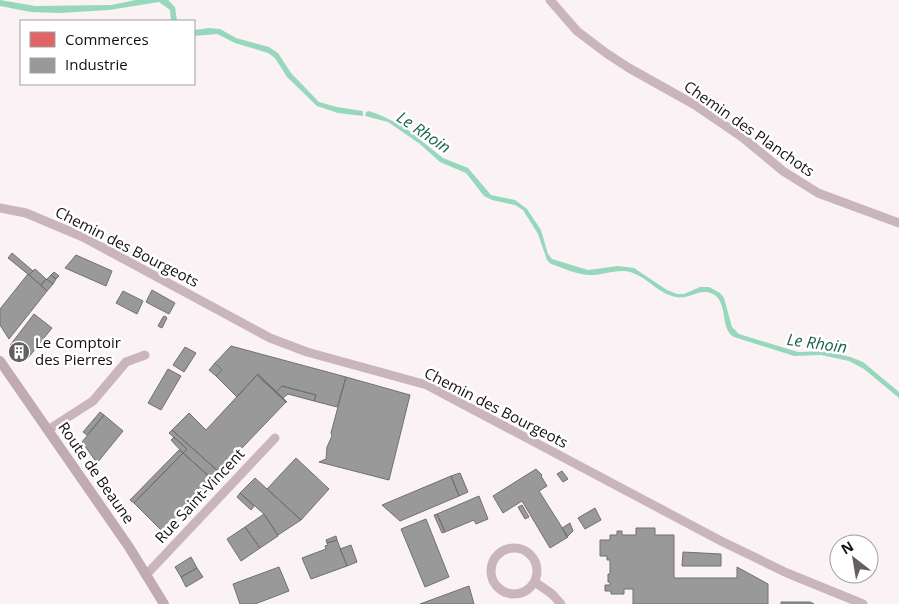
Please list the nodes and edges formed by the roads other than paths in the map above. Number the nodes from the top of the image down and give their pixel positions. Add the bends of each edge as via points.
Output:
1 (550, 0) edge
2 (0, 208) edge
3 (899, 223) edge
4 (145, 355) dead end
5 (0, 361) edge
6 (48, 430) junction
7 (275, 438) dead end
8 (146, 575) junction
9 (535, 582) junction
10 (839, 594) junction
11 (164, 604) edge
12 (561, 604) edge
13 (841, 604) edge
14 (863, 604) edge

1 - 3 street, Chemin des Planchots via 577,31 606,53 695,105 742,137 783,172 818,193
2 - 10 street, Chemin des Bourgeots via 26,213 76,234 276,341 427,385 721,541
4 - 6 street via 126,362 93,401
5 - 6 main road, Route de Beaune
6 - 8 main road, Route de Beaune
7 - 8 street, Rue Saint-Vincent
8 - 11 main road, Route de Beaune
9 - 9 street via 536,565 522,549 500,552 493,561 491,577 506,593 522,593
9 - 12 street
10 - 13 street
10 - 14 street, Chemin des Bourgeots

